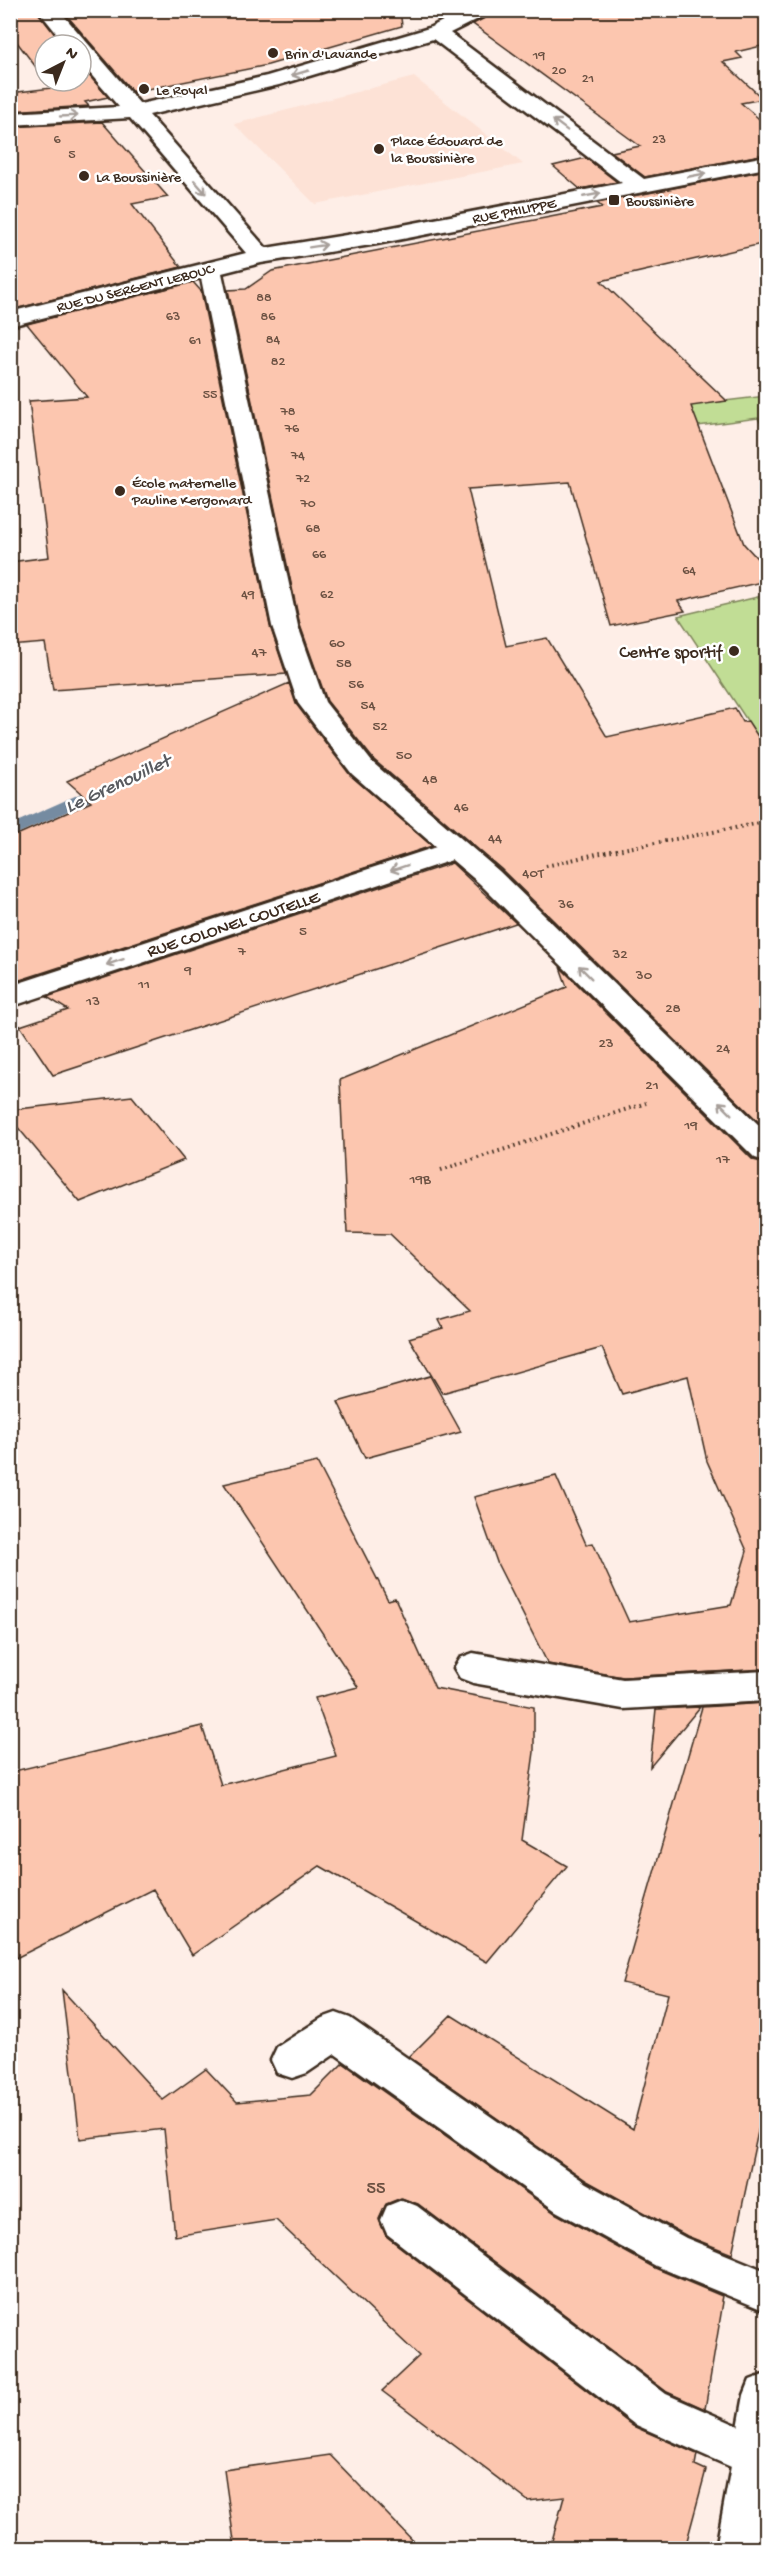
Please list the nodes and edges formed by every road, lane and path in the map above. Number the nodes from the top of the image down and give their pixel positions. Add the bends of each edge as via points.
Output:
1 (48, 10) edge
2 (481, 10) edge
3 (436, 32) junction
4 (67, 33) edge
5 (93, 64) edge
6 (134, 112) junction
7 (10, 119) edge
8 (766, 162) edge
9 (640, 186) junction
10 (261, 256) junction
11 (210, 268) junction
12 (10, 319) edge
13 (766, 822) edge
14 (455, 850) junction
15 (489, 877) junction
16 (10, 997) edge
17 (697, 1083) junction
18 (766, 1149) edge
19 (441, 1170) dead end
20 (473, 1668) dead end
21 (766, 1686) edge
22 (292, 2060) dead end
23 (402, 2220) dead end
24 (766, 2291) edge
25 (766, 2395) edge
26 (756, 2456) junction
27 (739, 2548) edge

1 - 4 street
2 - 3 street
3 -> 6 street via 272,81
9 -> 3 street
5 - 6 street
7 -> 6 street
6 -> 10 street
9 -> 8 street, RUE PHILIPPE
10 -> 9 street, RUE PHILIPPE
10 - 11 street, RUE DU SERGENT LEBOUC
11 - 12 street, RUE DU SERGENT LEBOUC
11 - 14 street via 285,626 312,704 362,768
13 - 15 path
14 - 15 street
14 -> 16 street, RUE COLONEL COUTELLE
17 -> 15 street
18 -> 17 street
17 - 19 path via 620,1113
20 - 21 street via 623,1694
22 - 24 street via 336,2031 571,2197 671,2252
23 - 26 street via 650,2409
25 - 26 street
26 - 27 street

